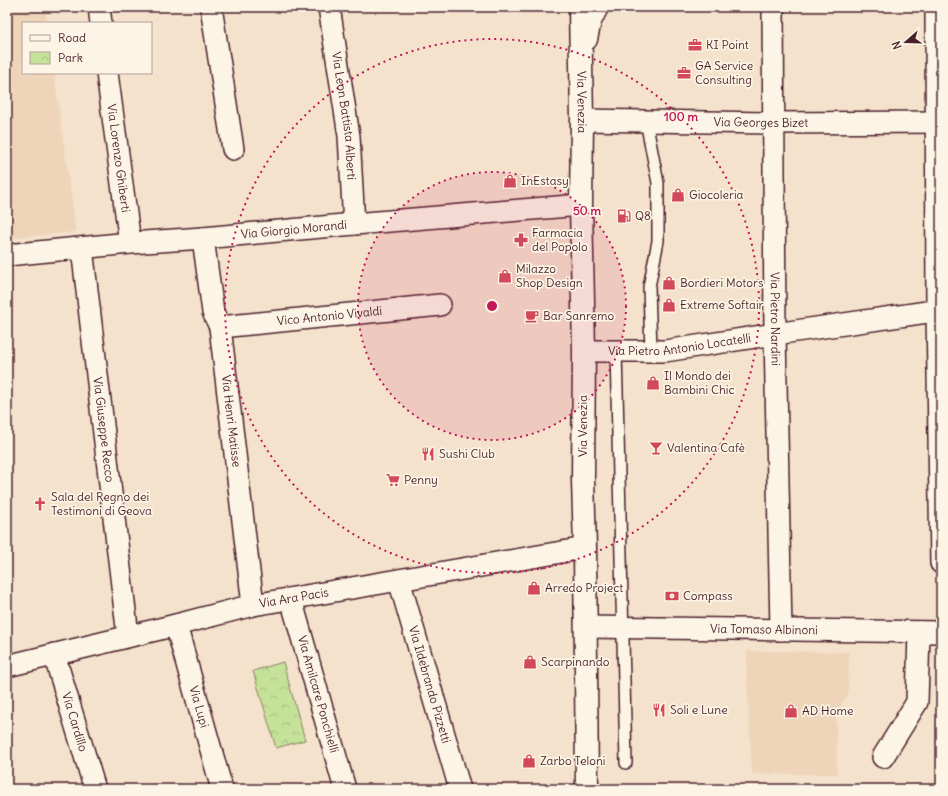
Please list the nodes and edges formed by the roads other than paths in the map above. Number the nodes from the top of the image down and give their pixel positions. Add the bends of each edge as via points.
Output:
1 (99, 7) edge
2 (211, 7) edge
3 (329, 7) edge
4 (580, 7) edge
5 (597, 7) edge
6 (773, 7) edge
7 (936, 7) edge
8 (101, 22) edge
9 (581, 63) junction
10 (107, 74) edge
11 (582, 120) junction
12 (646, 121) junction
13 (939, 122) edge
14 (774, 123) junction
15 (233, 149) dead end
16 (581, 205) junction
17 (354, 224) junction
18 (203, 238) junction
19 (130, 243) junction
20 (82, 248) junction
21 (7, 254) edge
22 (440, 305) dead end
23 (939, 311) edge
24 (220, 327) junction
25 (775, 334) junction
26 (584, 351) junction
27 (616, 351) junction
28 (651, 351) junction
29 (585, 548) junction
30 (941, 563) edge
31 (399, 580) junction
32 (291, 599) junction
33 (254, 605) junction
34 (176, 625) junction
35 (586, 627) junction
36 (624, 628) junction
37 (781, 630) junction
38 (919, 632) junction
39 (941, 632) edge
40 (128, 636) junction
41 (54, 654) junction
42 (7, 666) edge
43 (883, 758) dead end
44 (626, 763) dead end
45 (95, 789) edge
46 (222, 789) edge
47 (345, 789) edge
48 (460, 789) edge
49 (587, 789) edge

1 - 8 street
2 - 15 street
3 - 17 street, Via Leon Battista Alberti via 349,136
4 - 9 main road
5 - 9 main road via 590,22
6 - 14 street, Via Pietro Nardini
7 - 13 street
9 - 11 main road, Via Venezia
10 - 19 street, Via Lorenzo Ghiberti
11 - 12 street, Via Georges Bizet
11 - 16 main road, Via Venezia
12 - 14 street, Via Georges Bizet
12 - 28 lane via 658,183 658,241 650,287
13 - 14 street, Via Georges Bizet
13 - 23 street
14 - 25 street, Via Pietro Nardini
16 - 17 street, Via Giorgio Morandi
16 - 26 main road, Via Venezia
17 - 18 street, Via Giorgio Morandi
18 - 19 street, Via Giorgio Morandi
18 - 24 street, Via Henri Matisse via 213,312
19 - 20 street, Via Giorgio Morandi
20 - 21 street, Via Giorgio Morandi
20 - 40 street, Via Giuseppe Recco
22 - 24 street, Vico Antonio Vivaldi
23 - 25 street, Via Pietro Antonio Locatelli
23 - 30 street
24 - 33 street, Via Henri Matisse
25 - 28 street, Via Pietro Antonio Locatelli
25 - 37 street, Via Pietro Nardini
26 - 27 street, Via Pietro Antonio Locatelli
26 - 29 main road, Via Venezia
27 - 28 street, Via Pietro Antonio Locatelli
27 - 36 lane
29 - 31 street, Via Ara Pacis
29 - 35 main road, Via Venezia
31 - 32 street, Via Ara Pacis
31 - 48 street, Via Ildebrando Pizzetti
32 - 33 street, Via Ara Pacis
32 - 47 street, Via Amilcare Ponchielli
33 - 34 street, Via Ara Pacis
34 - 40 street, Via Ara Pacis
34 - 46 street, Via Lupi
35 - 36 street, Via Tomaso Albinoni
35 - 49 main road, Via Venezia
36 - 37 street, Via Tomaso Albinoni
36 - 44 lane
37 - 38 street, Via Tomaso Albinoni
38 - 39 street, Via Tomaso Albinoni
38 - 43 street via 917,702
40 - 41 street, Via Ara Pacis
41 - 42 street, Via Ara Pacis
41 - 45 street, Via Cardillo

